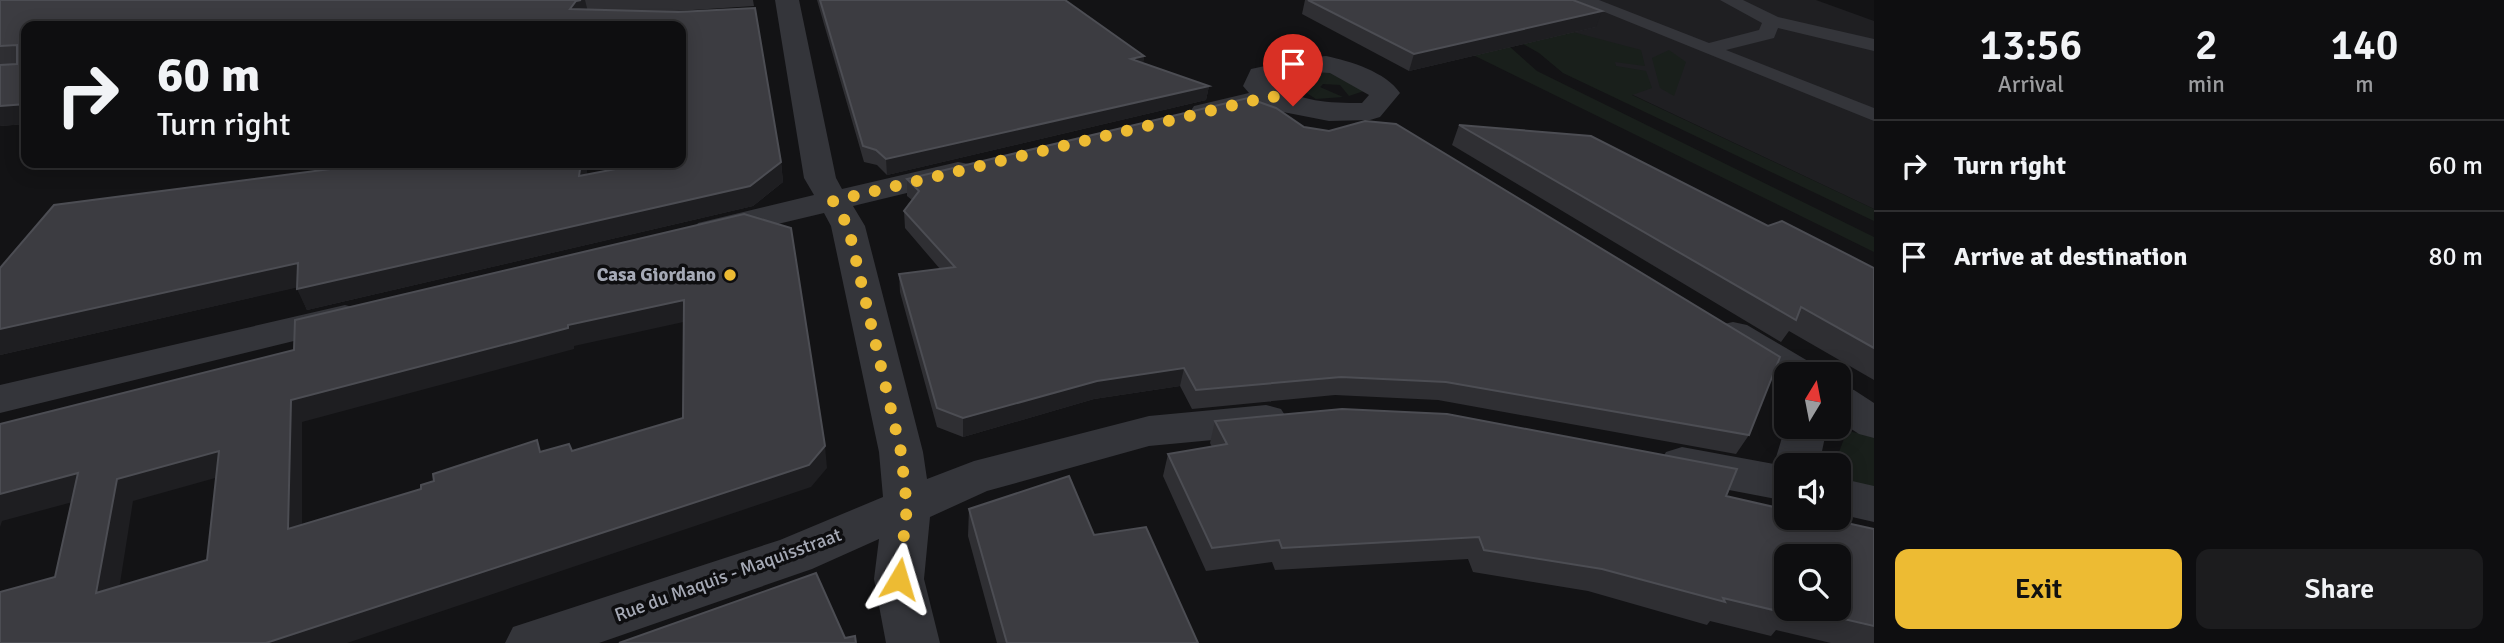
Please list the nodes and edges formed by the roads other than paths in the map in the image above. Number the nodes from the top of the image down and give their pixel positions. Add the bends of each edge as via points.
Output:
1 (1584, 0) edge
2 (1729, 0) edge
3 (780, 9) edge
4 (1772, 21) junction
5 (1874, 45) edge
6 (1707, 49) junction
7 (1272, 96) junction
8 (1874, 115) edge
9 (1177, 119) edge
10 (987, 164) edge
11 (833, 201) junction
12 (673, 239) edge
13 (378, 310) edge
14 (1704, 316) edge
15 (1779, 362) edge
16 (0, 399) edge
17 (1852, 409) edge
18 (1309, 416) edge
19 (1874, 423) edge
20 (1645, 457) edge
21 (1774, 482) edge
22 (1851, 499) edge
23 (1874, 504) edge
24 (907, 507) junction
25 (532, 643) edge
26 (913, 643) edge

1 - 6 lane
2 - 4 lane
3 - 11 street via 820,178
4 - 5 lane
4 - 6 lane via 1767,34
6 - 8 lane
7 - 7 street via 1293,106 1382,118 1386,93 1343,66 1322,61 1261,75 1257,86
7 - 9 street
10 - 11 street
11 - 12 street
11 - 24 street via 848,226 901,452
13 - 16 street
14 - 15 street
17 - 19 street
18 - 24 street, Rue du Maquis - Maquisstraat via 1149,431 974,478
20 - 21 street
22 - 23 street
24 - 25 street, Rue du Maquis - Maquisstraat via 795,555
24 - 26 street via 899,579

